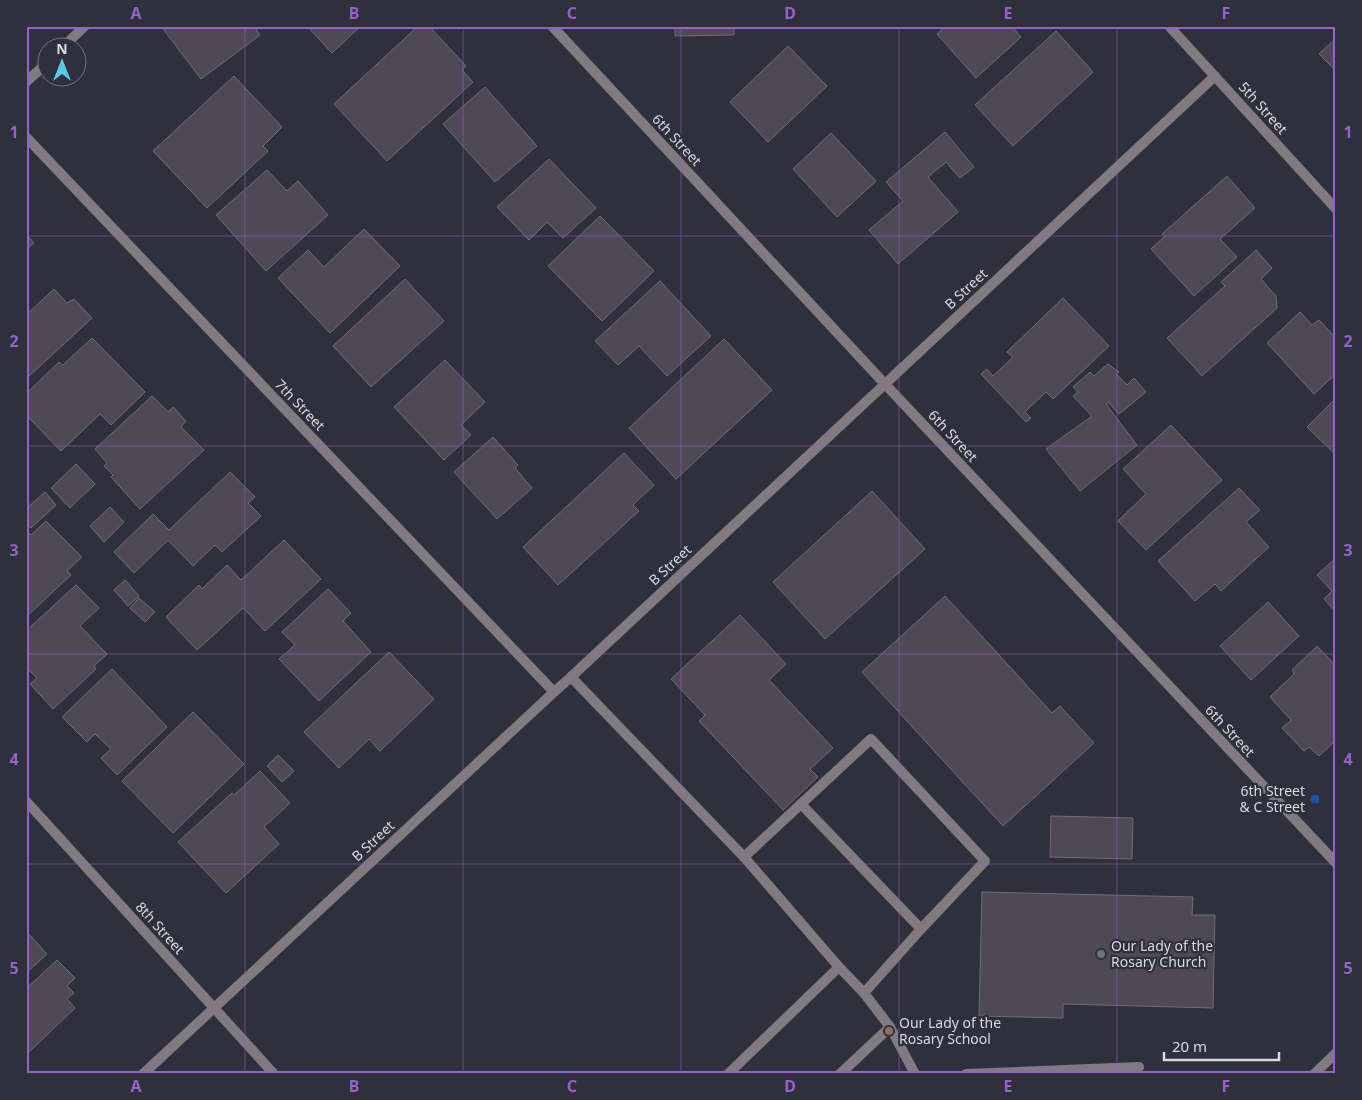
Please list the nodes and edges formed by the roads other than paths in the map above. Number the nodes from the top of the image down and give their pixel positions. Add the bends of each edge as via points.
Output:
1 (85, 26) edge
2 (552, 26) edge
3 (1168, 26) edge
4 (72, 38) edge
5 (38, 71) edge
6 (1215, 76) junction
7 (26, 82) edge
8 (26, 137) edge
9 (1336, 209) edge
10 (884, 383) junction
11 (571, 677) junction
12 (554, 692) junction
13 (26, 801) edge
14 (801, 804) junction
15 (744, 857) junction
16 (1336, 863) edge
17 (921, 929) junction
18 (839, 967) junction
19 (864, 993) junction
20 (214, 1008) junction
21 (890, 1027) junction
22 (1336, 1053) edge
23 (143, 1074) edge
24 (274, 1074) edge
25 (728, 1074) edge
26 (840, 1074) edge
27 (915, 1074) edge
28 (966, 1074) edge
29 (1133, 1074) edge
30 (1314, 1074) edge

1 - 4 street
2 - 10 street, 6th Street
3 - 6 street, 5th Street
5 - 7 street
6 - 9 street, 5th Street
6 - 10 street, B Street
8 - 12 street, 7th Street
10 - 11 street, B Street
10 - 16 street, 6th Street
11 - 12 street, B Street
11 - 15 street
12 - 20 street, B Street
13 - 20 street, 8th Street
14 - 15 street
14 - 17 street
14 - 17 street via 871,739 986,861
15 - 18 street
17 - 19 street
18 - 19 street
18 - 25 street
19 - 21 street
20 - 23 street, B Street
20 - 24 street, 8th Street
21 - 26 street
21 - 27 street
22 - 30 street
28 - 29 street via 1139,1067

